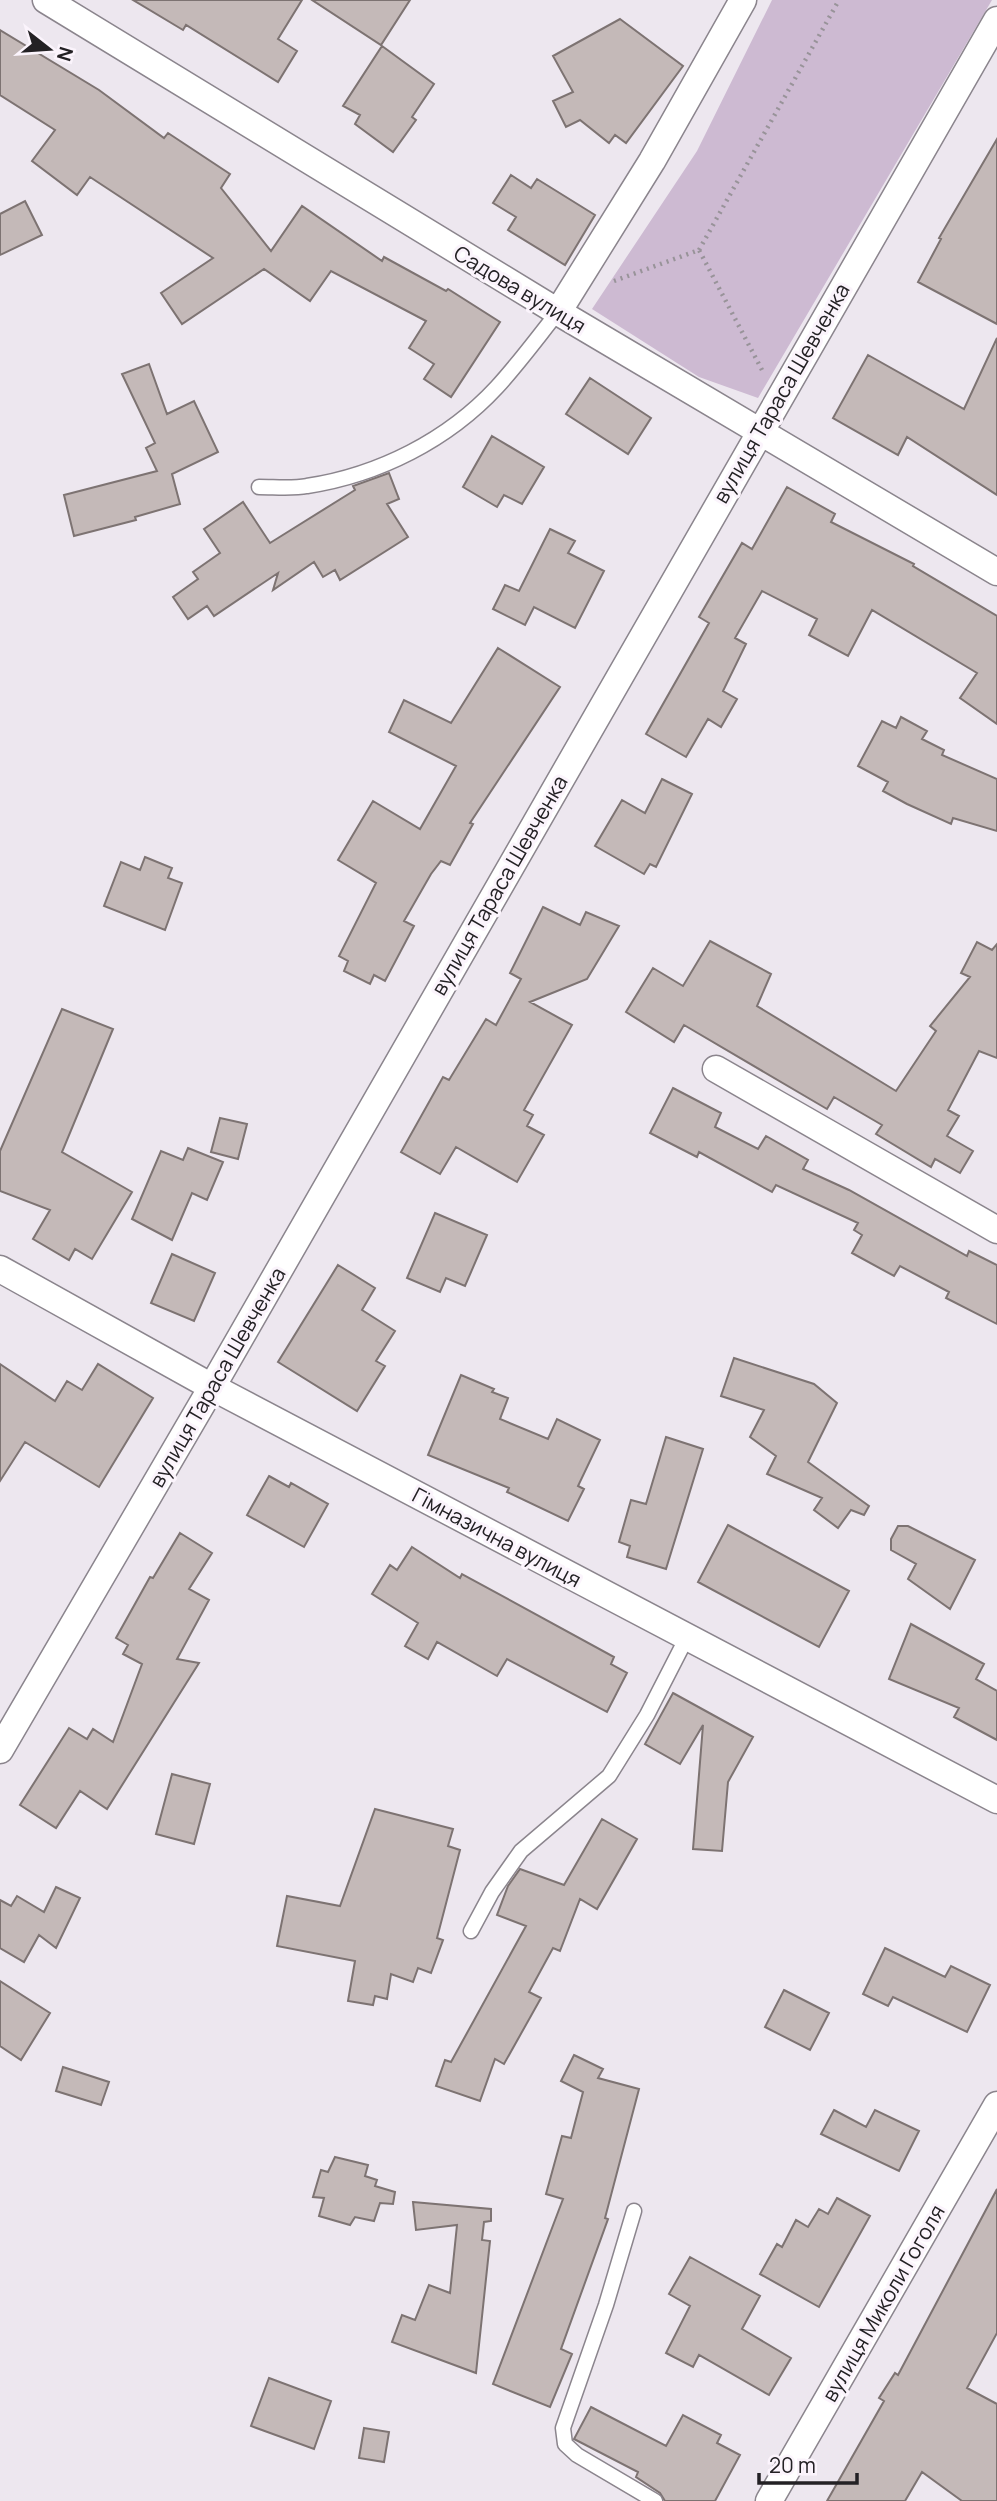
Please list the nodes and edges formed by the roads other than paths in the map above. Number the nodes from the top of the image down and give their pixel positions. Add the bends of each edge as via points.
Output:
1 (46, 0) edge
2 (743, 0) edge
3 (997, 20) edge
4 (563, 305) junction
5 (759, 432) junction
6 (259, 487) dead end
7 (997, 572) edge
8 (716, 1069) dead end
9 (993, 1219) edge
10 (0, 1269) edge
11 (212, 1387) junction
12 (687, 1637) junction
13 (0, 1750) edge
14 (997, 1800) edge
15 (471, 1931) dead end
16 (997, 2105) edge
17 (634, 2211) dead end
18 (655, 2501) edge
19 (769, 2501) edge

1 - 4 street, Садова вулиця
2 - 4 street
3 - 5 street, вулиця Тараса Шевченка
4 - 5 street, Садова вулиця
4 - 6 lane via 497,387 453,428 353,477 305,487
5 - 7 street, Садова вулиця
5 - 11 street, вулиця Тараса Шевченка
8 - 9 street
10 - 11 street, Гімназична вулиця
11 - 12 street, Гімназична вулиця
11 - 13 street, вулиця Тараса Шевченка
12 - 14 street, Гімназична вулиця
12 - 15 lane via 647,1716 609,1776 521,1852
16 - 19 street, вулиця Миколи Гоголя
17 - 18 lane via 563,2428 565,2444 577,2455

